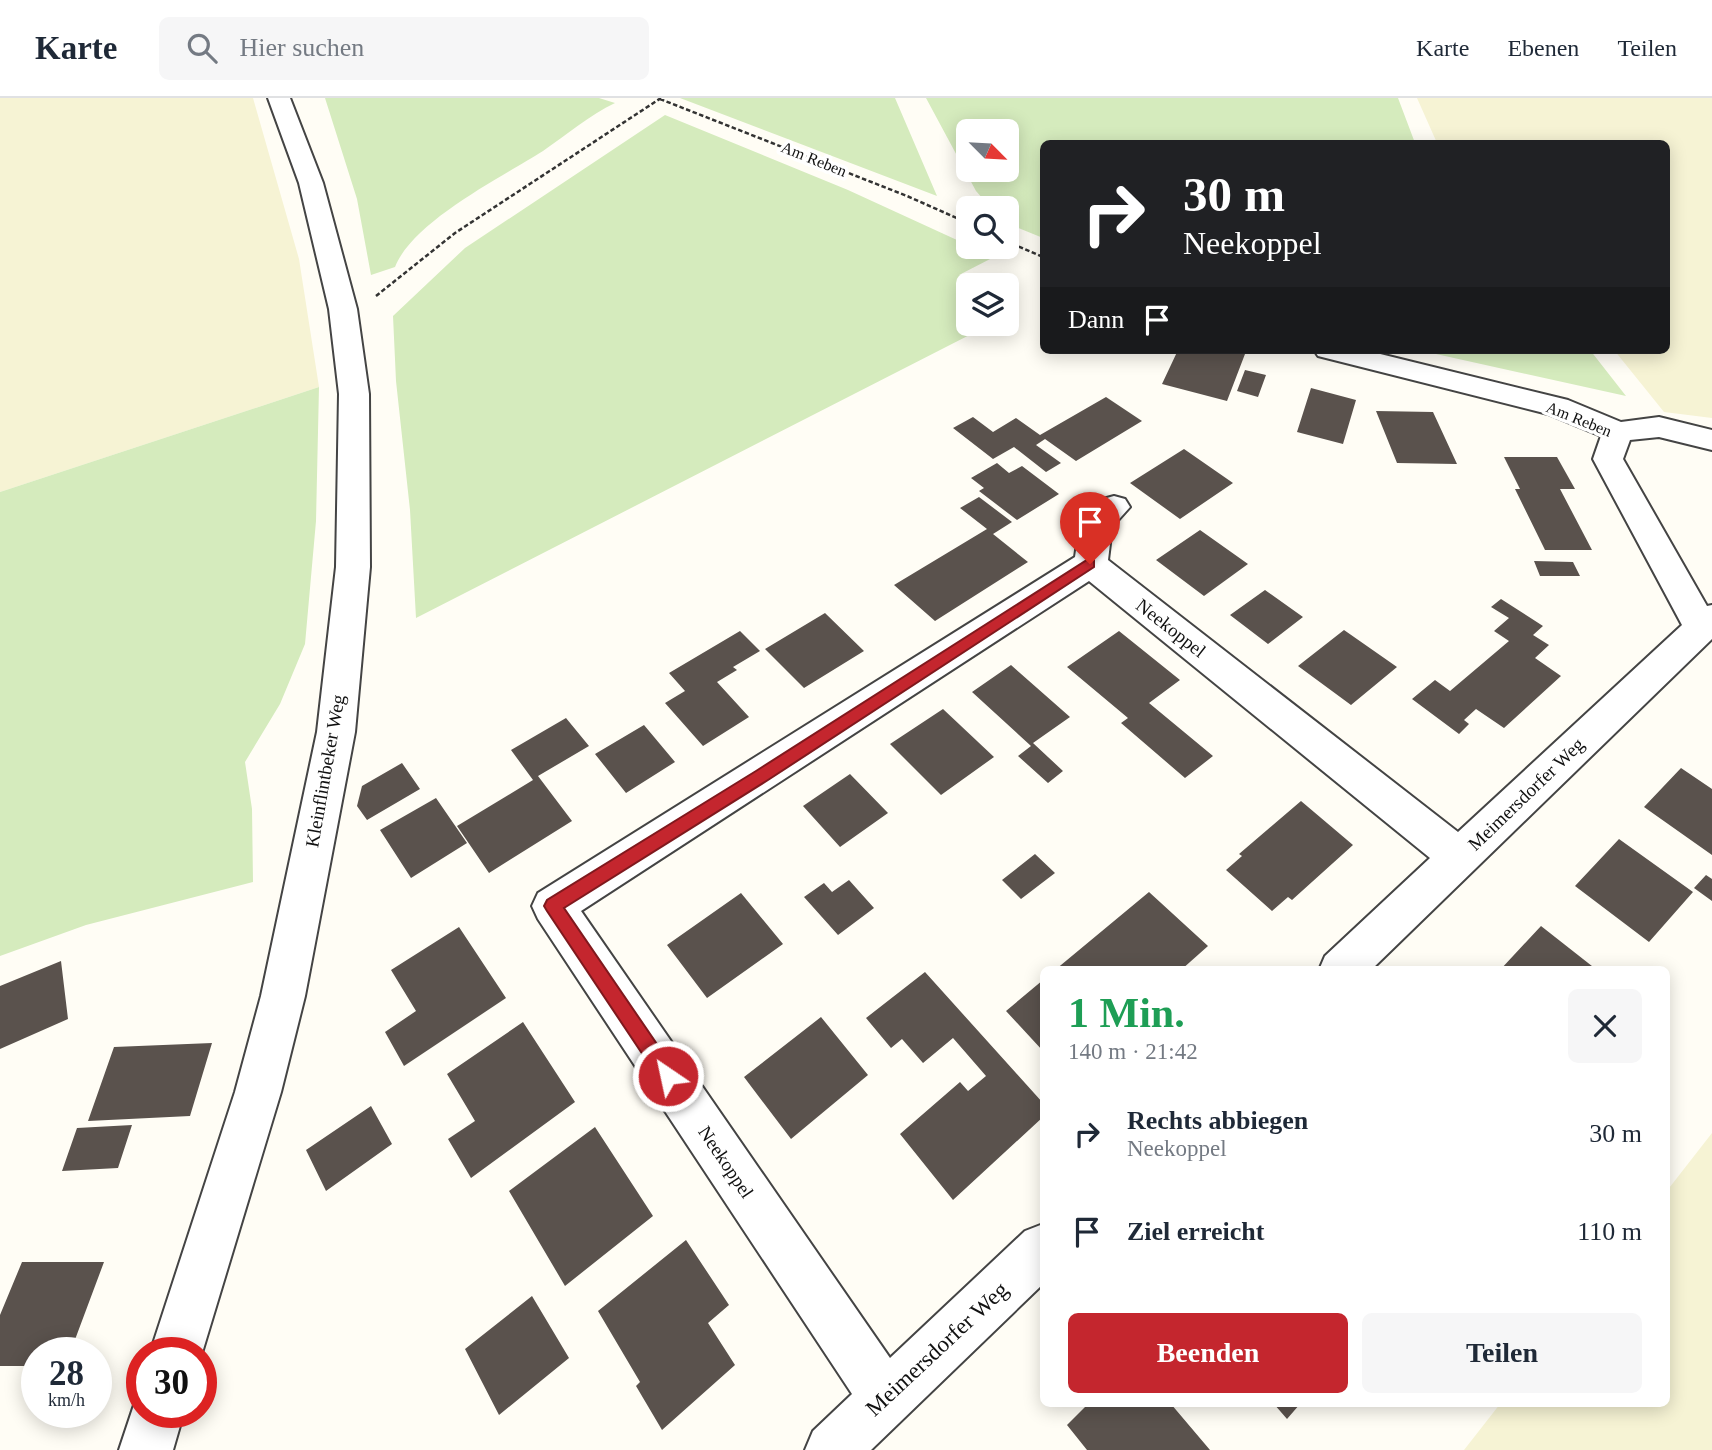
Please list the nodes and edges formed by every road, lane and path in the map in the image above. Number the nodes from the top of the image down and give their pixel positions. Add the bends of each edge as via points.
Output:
1 (279, 98) edge
2 (660, 98) edge
3 (956, 218) edge
4 (1019, 247) edge
5 (1040, 256) edge
6 (343, 309) junction
7 (1344, 354) edge
8 (1618, 432) junction
9 (1712, 440) edge
10 (1114, 507) dead end
11 (1090, 564) junction
12 (1707, 623) edge
13 (1459, 858) junction
14 (1344, 966) edge
15 (1040, 1252) edge
16 (181, 1337) edge
17 (885, 1398) junction
18 (152, 1428) edge
19 (146, 1450) edge
20 (832, 1450) edge

1 - 6 street, Kleinflintbeker Weg via 312,183
2 - 3 path, Am Reben
2 - 6 path via 456,233 379,294
4 - 5 path
6 - 16 street, Kleinflintbeker Weg via 354,394 353,567 336,732 284,996
7 - 8 street, Am Reben via 1558,407
8 - 9 street via 1659,427
8 - 12 street, Am Reben via 1608,459
10 - 11 street via 1096,523
11 - 13 street, Neekoppel
11 - 17 street, Neekoppel via 553,906
12 - 13 street, Meimersdorfer Weg
13 - 14 street, Meimersdorfer Weg
15 - 17 street, Meimersdorfer Weg
17 - 20 street, Meimersdorfer Weg
18 - 19 street

